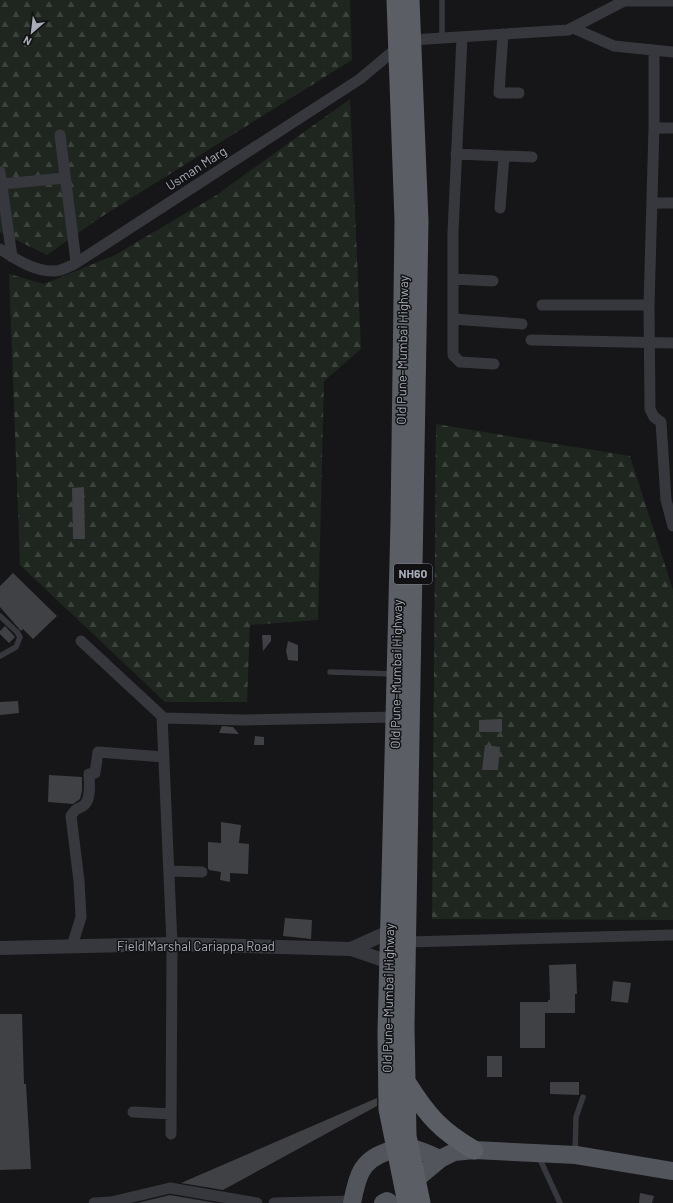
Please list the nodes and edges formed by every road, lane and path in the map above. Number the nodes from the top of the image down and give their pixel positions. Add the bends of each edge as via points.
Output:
1 (396, 0) edge
2 (410, 0) edge
3 (442, 0) edge
4 (673, 1) edge
5 (573, 28) junction
6 (503, 34) junction
7 (462, 37) junction
8 (442, 38) junction
9 (404, 44) junction
10 (654, 51) junction
11 (673, 52) edge
12 (519, 94) dead end
13 (654, 128) junction
14 (673, 128) edge
15 (60, 135) dead end
16 (456, 154) junction
17 (504, 156) junction
18 (532, 158) dead end
19 (0, 172) edge
20 (66, 178) junction
21 (2, 184) junction
22 (653, 203) junction
23 (673, 203) edge
24 (500, 208) dead end
25 (0, 250) edge
26 (12, 257) junction
27 (76, 262) junction
28 (453, 279) junction
29 (493, 281) dead end
30 (542, 305) dead end
31 (649, 305) junction
32 (453, 319) junction
33 (522, 324) dead end
34 (531, 340) dead end
35 (650, 342) junction
36 (673, 343) edge
37 (494, 364) dead end
38 (673, 421) edge
39 (661, 422) junction
40 (673, 526) edge
41 (0, 616) edge
42 (81, 641) dead end
43 (0, 656) edge
44 (330, 672) dead end
45 (396, 674) junction
46 (162, 716) junction
47 (395, 717) junction
48 (164, 757) junction
49 (169, 871) junction
50 (202, 872) dead end
51 (389, 932) junction
52 (673, 935) edge
53 (407, 942) junction
54 (172, 944) junction
55 (72, 946) junction
56 (0, 948) edge
57 (351, 948) junction
58 (389, 962) junction
59 (407, 1083) junction
60 (583, 1097) dead end
61 (133, 1112) dead end
62 (171, 1114) junction
63 (170, 1134) dead end
64 (402, 1148) junction
65 (474, 1150) junction
66 (537, 1153) junction
67 (576, 1156) junction
68 (440, 1159) junction
69 (673, 1171) edge
70 (409, 1180) junction
71 (111, 1202) edge
72 (352, 1202) edge
73 (94, 1203) edge
74 (257, 1203) edge
75 (274, 1203) edge
76 (383, 1203) edge
77 (390, 1203) edge
78 (407, 1203) edge
79 (421, 1203) edge
80 (560, 1203) edge

1 - 9 highway, Old Pune–Mumbai Highway / NH60
2 - 9 highway, Old Pune–Mumbai Highway / NH60
3 - 8 lane
4 - 5 street via 624,1
5 - 6 street
5 - 10 street via 614,46
6 - 7 street
6 - 12 street via 499,93
7 - 8 street
7 - 16 street
8 - 9 street
9 - 27 street, Usman Marg via 360,79
9 - 45 highway, Old Pune–Mumbai Highway / NH60 via 404,221
9 - 53 highway, Old Pune–Mumbai Highway / NH60 via 419,221
10 - 11 street
10 - 13 street
13 - 14 street
13 - 22 street
15 - 20 street
16 - 17 street
16 - 28 street
17 - 18 street
17 - 24 street
19 - 21 street
20 - 21 street
20 - 27 street
21 - 26 street
22 - 23 street
22 - 31 street
25 - 26 street, Usman Marg
26 - 27 street, Usman Marg via 40,270 56,271
28 - 29 street
28 - 32 street
30 - 31 street
31 - 35 street
32 - 33 street
32 - 37 street via 454,358 460,362
34 - 35 street
35 - 36 street
35 - 39 street via 650,409 654,417
38 - 39 street
39 - 40 street via 666,500
41 - 43 lane via 20,638 16,647
42 - 46 street
44 - 45 lane
45 - 47 highway, Old Pune–Mumbai Highway / NH60
46 - 47 street via 182,719 243,720
46 - 48 street
47 - 51 highway, Old Pune–Mumbai Highway / NH60
48 - 49 street
48 - 55 street via 98,752 95,773 89,774 88,800 75,809 71,816 81,917
49 - 50 street
49 - 54 street
51 - 57 street, Field Marshal Cariappa Road
51 - 58 highway, Old Pune–Mumbai Highway / NH60
52 - 53 street
53 - 59 highway, Old Pune–Mumbai Highway / NH60
54 - 55 street, Field Marshal Cariappa Road
54 - 57 street, Field Marshal Cariappa Road
54 - 62 street
55 - 56 street, Field Marshal Cariappa Road
57 - 58 street
58 - 64 highway, Old Pune–Mumbai Highway / NH60 via 388,1109
59 - 64 highway, Old Pune–Mumbai Highway / NH60
59 - 65 highway via 422,1109 448,1133
60 - 67 lane via 576,1117
61 - 62 street
62 - 63 street
64 - 68 main road
64 - 70 highway, Old Pune–Mumbai Highway / NH60
64 - 72 main road via 370,1159 356,1182
65 - 66 main road
65 - 68 main road via 454,1152
66 - 67 main road
66 - 80 lane
67 - 69 main road
68 - 70 main road
70 - 78 highway, Old Pune–Mumbai Highway / NH60
70 - 79 highway, Old Pune–Mumbai Highway / NH60
71 - 73 street
71 - 74 street via 170,1188
72 - 75 street
76 - 77 main road

